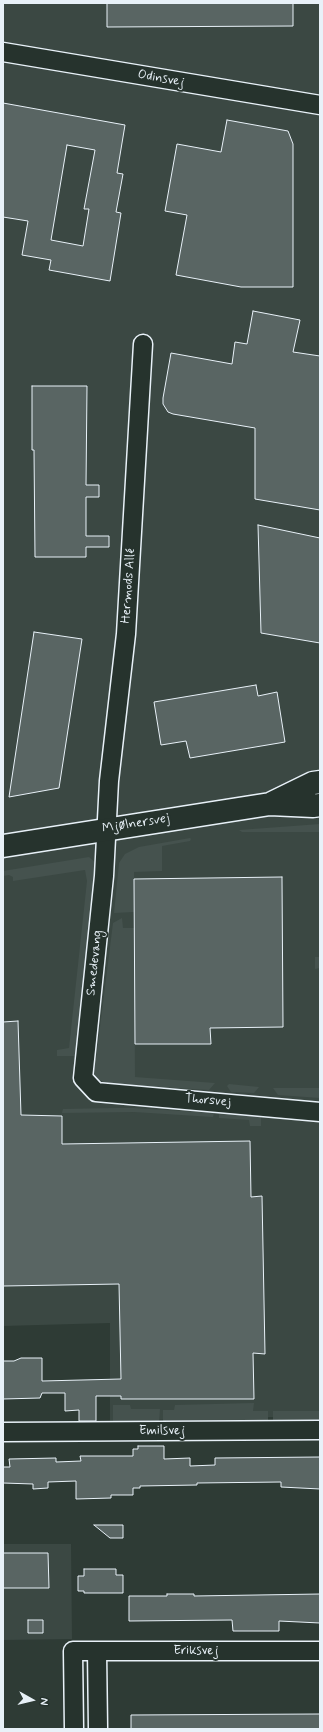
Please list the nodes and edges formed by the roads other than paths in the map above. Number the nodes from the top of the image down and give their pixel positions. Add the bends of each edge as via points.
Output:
1 (3, 52) edge
2 (320, 106) edge
3 (143, 344) dead end
4 (320, 782) edge
5 (270, 804) junction
6 (320, 805) edge
7 (106, 828) junction
8 (3, 846) edge
9 (96, 1092) joint
10 (320, 1112) edge
11 (320, 1430) edge
12 (3, 1432) edge
13 (320, 1650) edge
14 (98, 1651) junction
15 (74, 1729) edge
16 (98, 1729) edge

1 - 2 street, Odinsvej
3 - 7 street, Hermods Allé via 126,634 108,781
4 - 5 street, Mjølnersvej
5 - 6 street, Mjølnersvej
5 - 7 street, Mjølnersvej
7 - 8 street, Mjølnersvej
7 - 9 street, Smedevang via 104,876 83,1078
9 - 10 street, Thorsvej
11 - 12 street, Emilsvej
13 - 14 street, Eriksvej
14 - 15 street, Eriksvej via 72,1651
14 - 16 street

